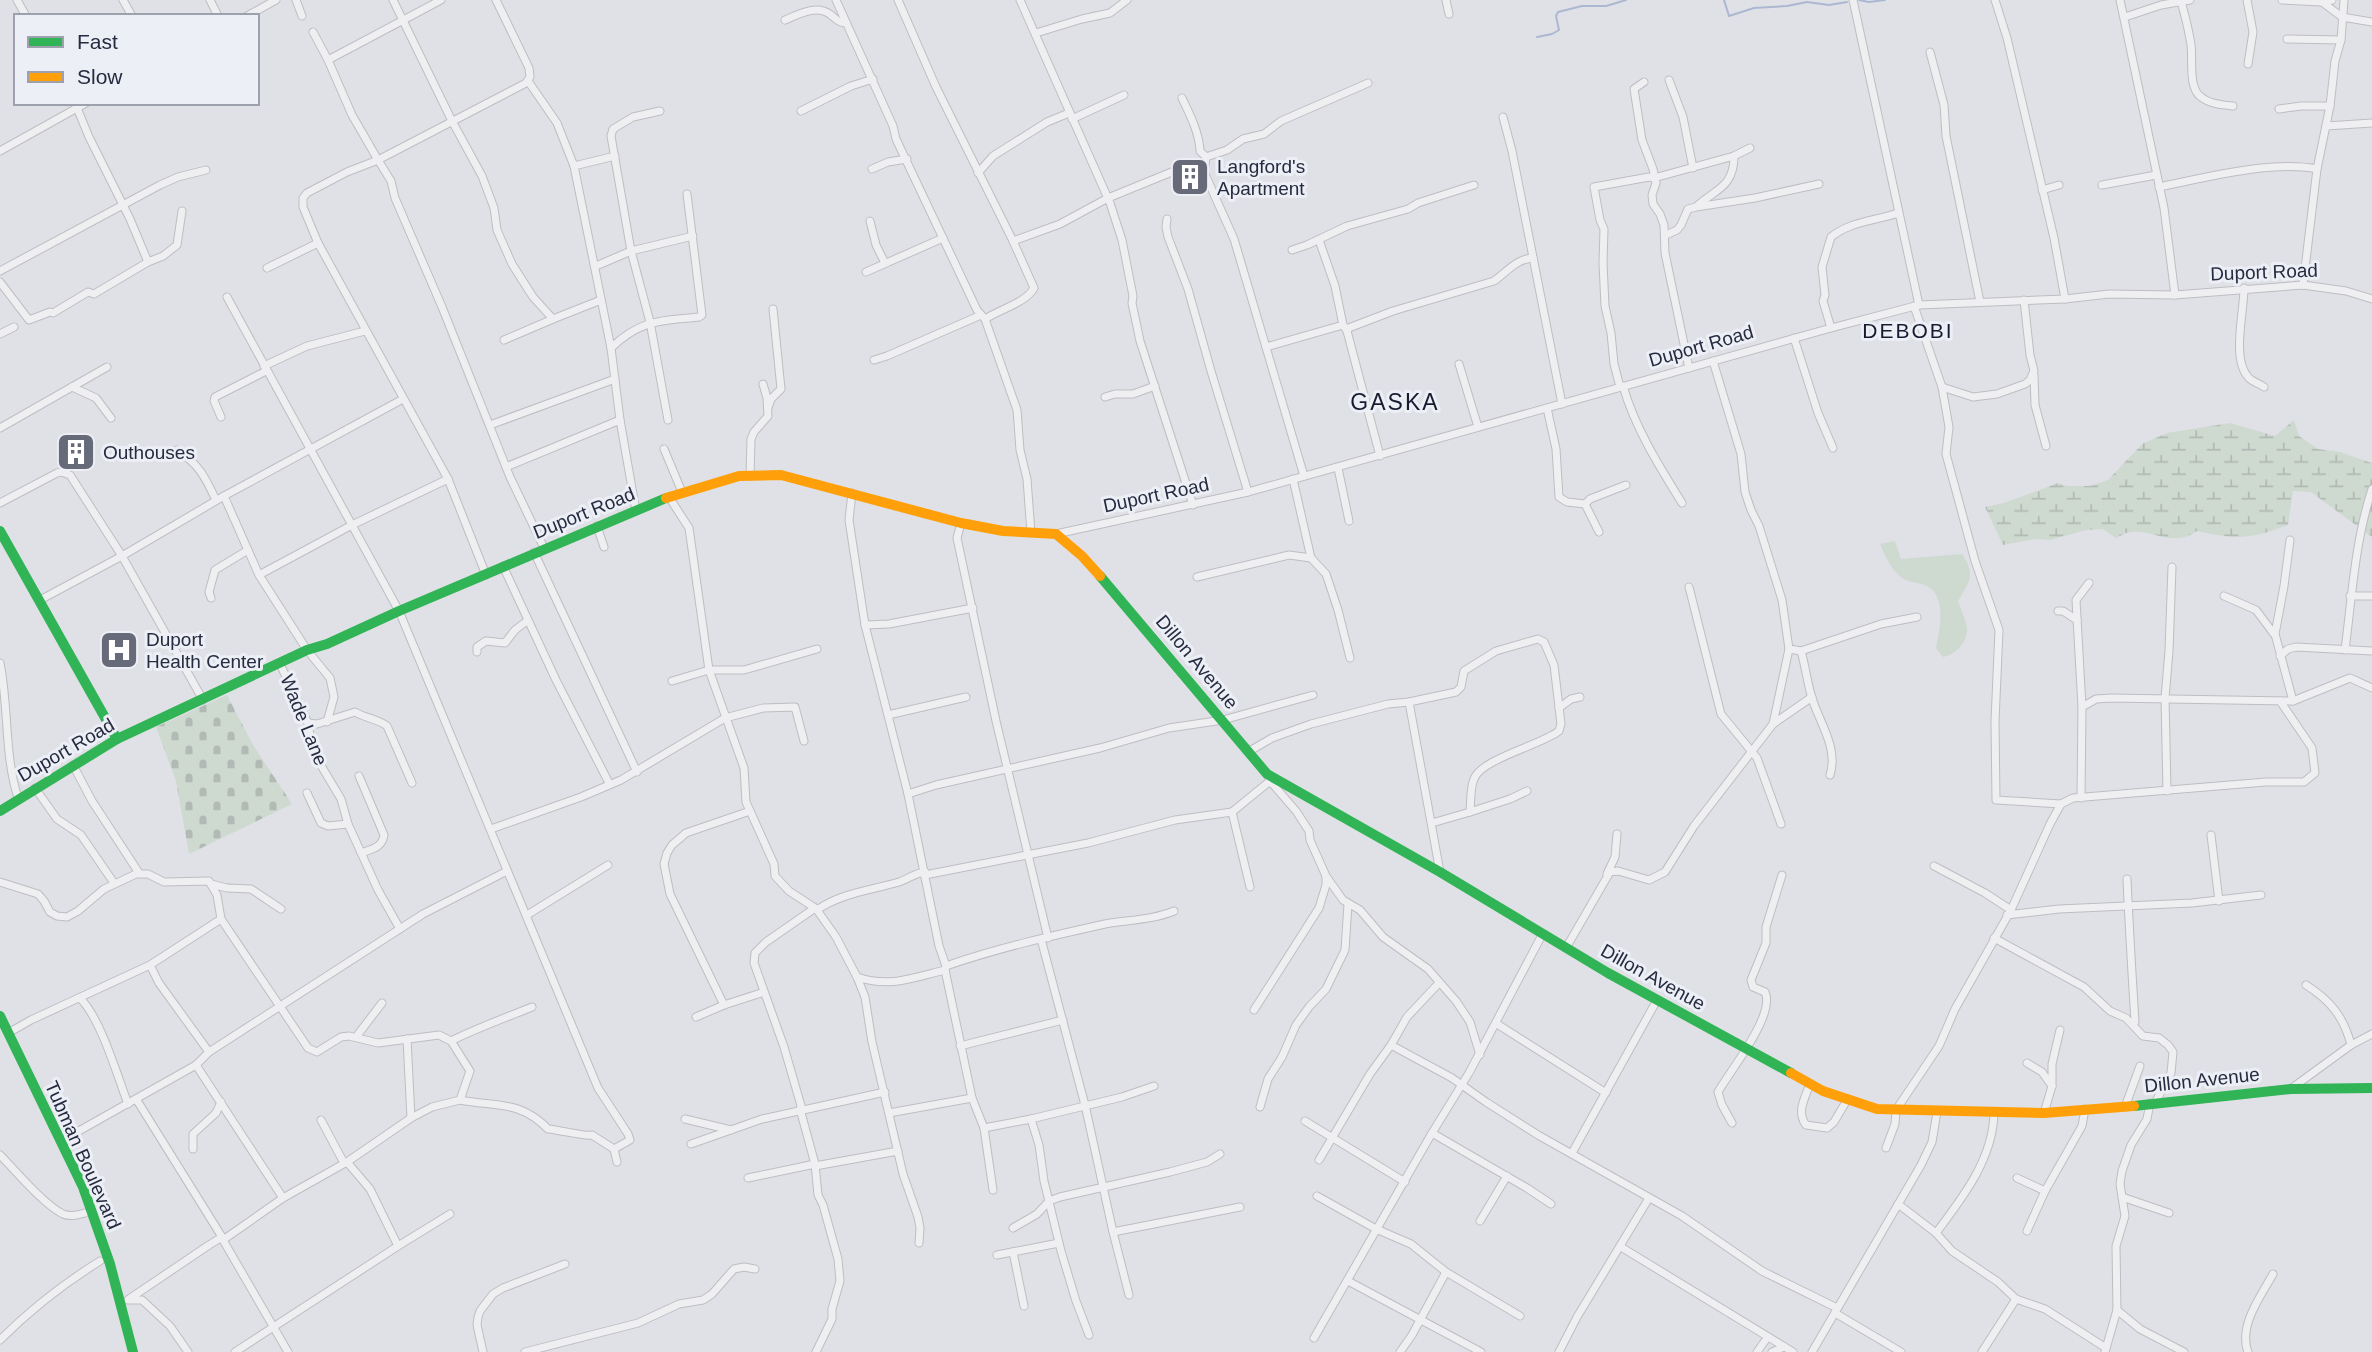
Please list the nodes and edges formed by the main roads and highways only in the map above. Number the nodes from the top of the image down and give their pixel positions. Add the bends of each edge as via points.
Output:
1 (0, 531) edge
2 (1056, 534) joint
3 (117, 739) junction
4 (0, 811) edge
5 (0, 1016) edge
6 (4, 1034) edge
7 (2372, 1088) edge
8 (124, 1352) edge
9 (132, 1352) edge

1 - 3 main road
2 - 3 main road, Duport Road via 961,523 781,475 729,478 682,492 534,552
2 - 7 main road, Dillon Avenue via 1101,577 1269,777 1657,1000 1847,1100 1877,1109 2044,1113 2291,1089
3 - 4 main road, Duport Road
5 - 6 main road, Tubman Boulevard
6 - 8 main road, Tubman Boulevard via 85,1213
6 - 9 main road, Tubman Boulevard via 92,1210 125,1301

